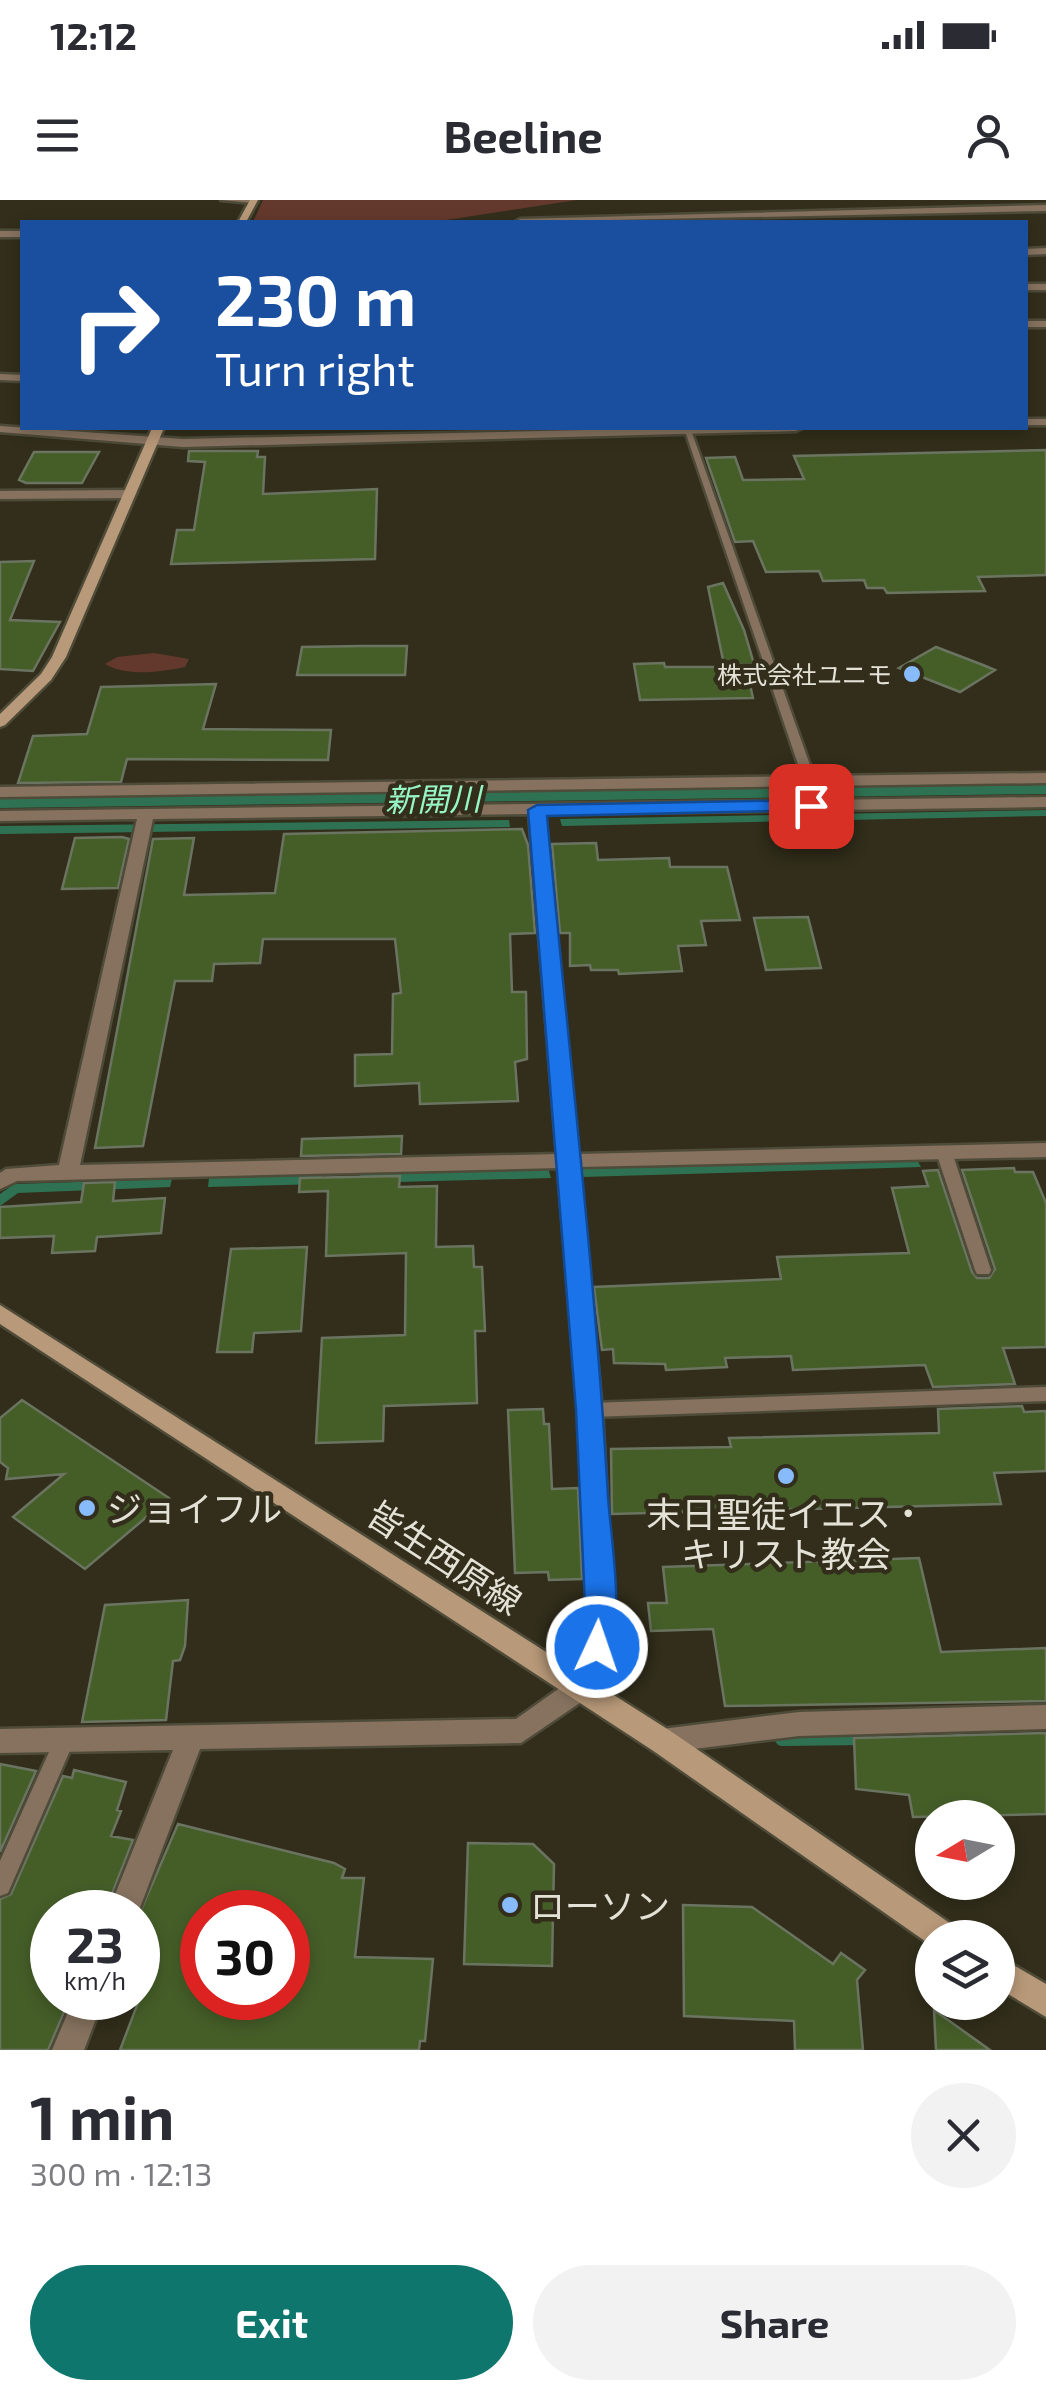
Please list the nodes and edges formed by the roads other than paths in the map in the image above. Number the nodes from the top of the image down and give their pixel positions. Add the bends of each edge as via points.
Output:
1 (225, 200) edge
2 (254, 200) edge
3 (863, 200) edge
4 (1046, 208) edge
5 (870, 216) edge
6 (637, 220) edge
7 (0, 429) edge
8 (157, 430) edge
9 (686, 430) joint
10 (153, 444) junction
11 (130, 494) junction
12 (0, 495) edge
13 (0, 722) edge
14 (1046, 778) edge
15 (810, 782) junction
16 (0, 792) edge
17 (1046, 802) edge
18 (537, 810) junction
19 (0, 816) edge
20 (144, 825) junction
21 (1046, 1150) edge
22 (944, 1152) junction
23 (568, 1160) junction
24 (68, 1172) junction
25 (0, 1182) edge
26 (983, 1270) dead end
27 (0, 1312) edge
28 (1046, 1394) edge
29 (590, 1410) junction
30 (578, 1690) junction
31 (1046, 1717) edge
32 (192, 1736) junction
33 (65, 1740) junction
34 (0, 1741) edge
35 (662, 1741) junction
36 (0, 1886) edge
37 (131, 1890) edge
38 (920, 1920) edge
39 (1015, 1982) edge
40 (1046, 2002) edge
41 (80, 2020) edge
42 (68, 2050) edge

1 - 2 street
3 - 5 street
4 - 5 street
5 - 6 street
7 - 10 street
8 - 10 street
9 - 10 street
9 - 15 lane
10 - 11 street
11 - 12 street
11 - 13 street via 60,657
14 - 15 street
15 - 16 street
17 - 18 street
18 - 20 street
18 - 23 street
19 - 20 street
20 - 24 street
21 - 22 street
22 - 23 street
22 - 26 lane
23 - 24 street
23 - 29 street
24 - 25 street via 13,1174
27 - 30 street, 皆生西原線
28 - 29 lane
29 - 30 street via 600,1604 597,1647
30 - 32 street via 521,1731
30 - 35 street, 皆生西原線
31 - 35 street via 799,1724
32 - 33 street
32 - 37 street
33 - 34 street
33 - 36 lane
35 - 38 street, 皆生西原線
39 - 40 street
41 - 42 street

